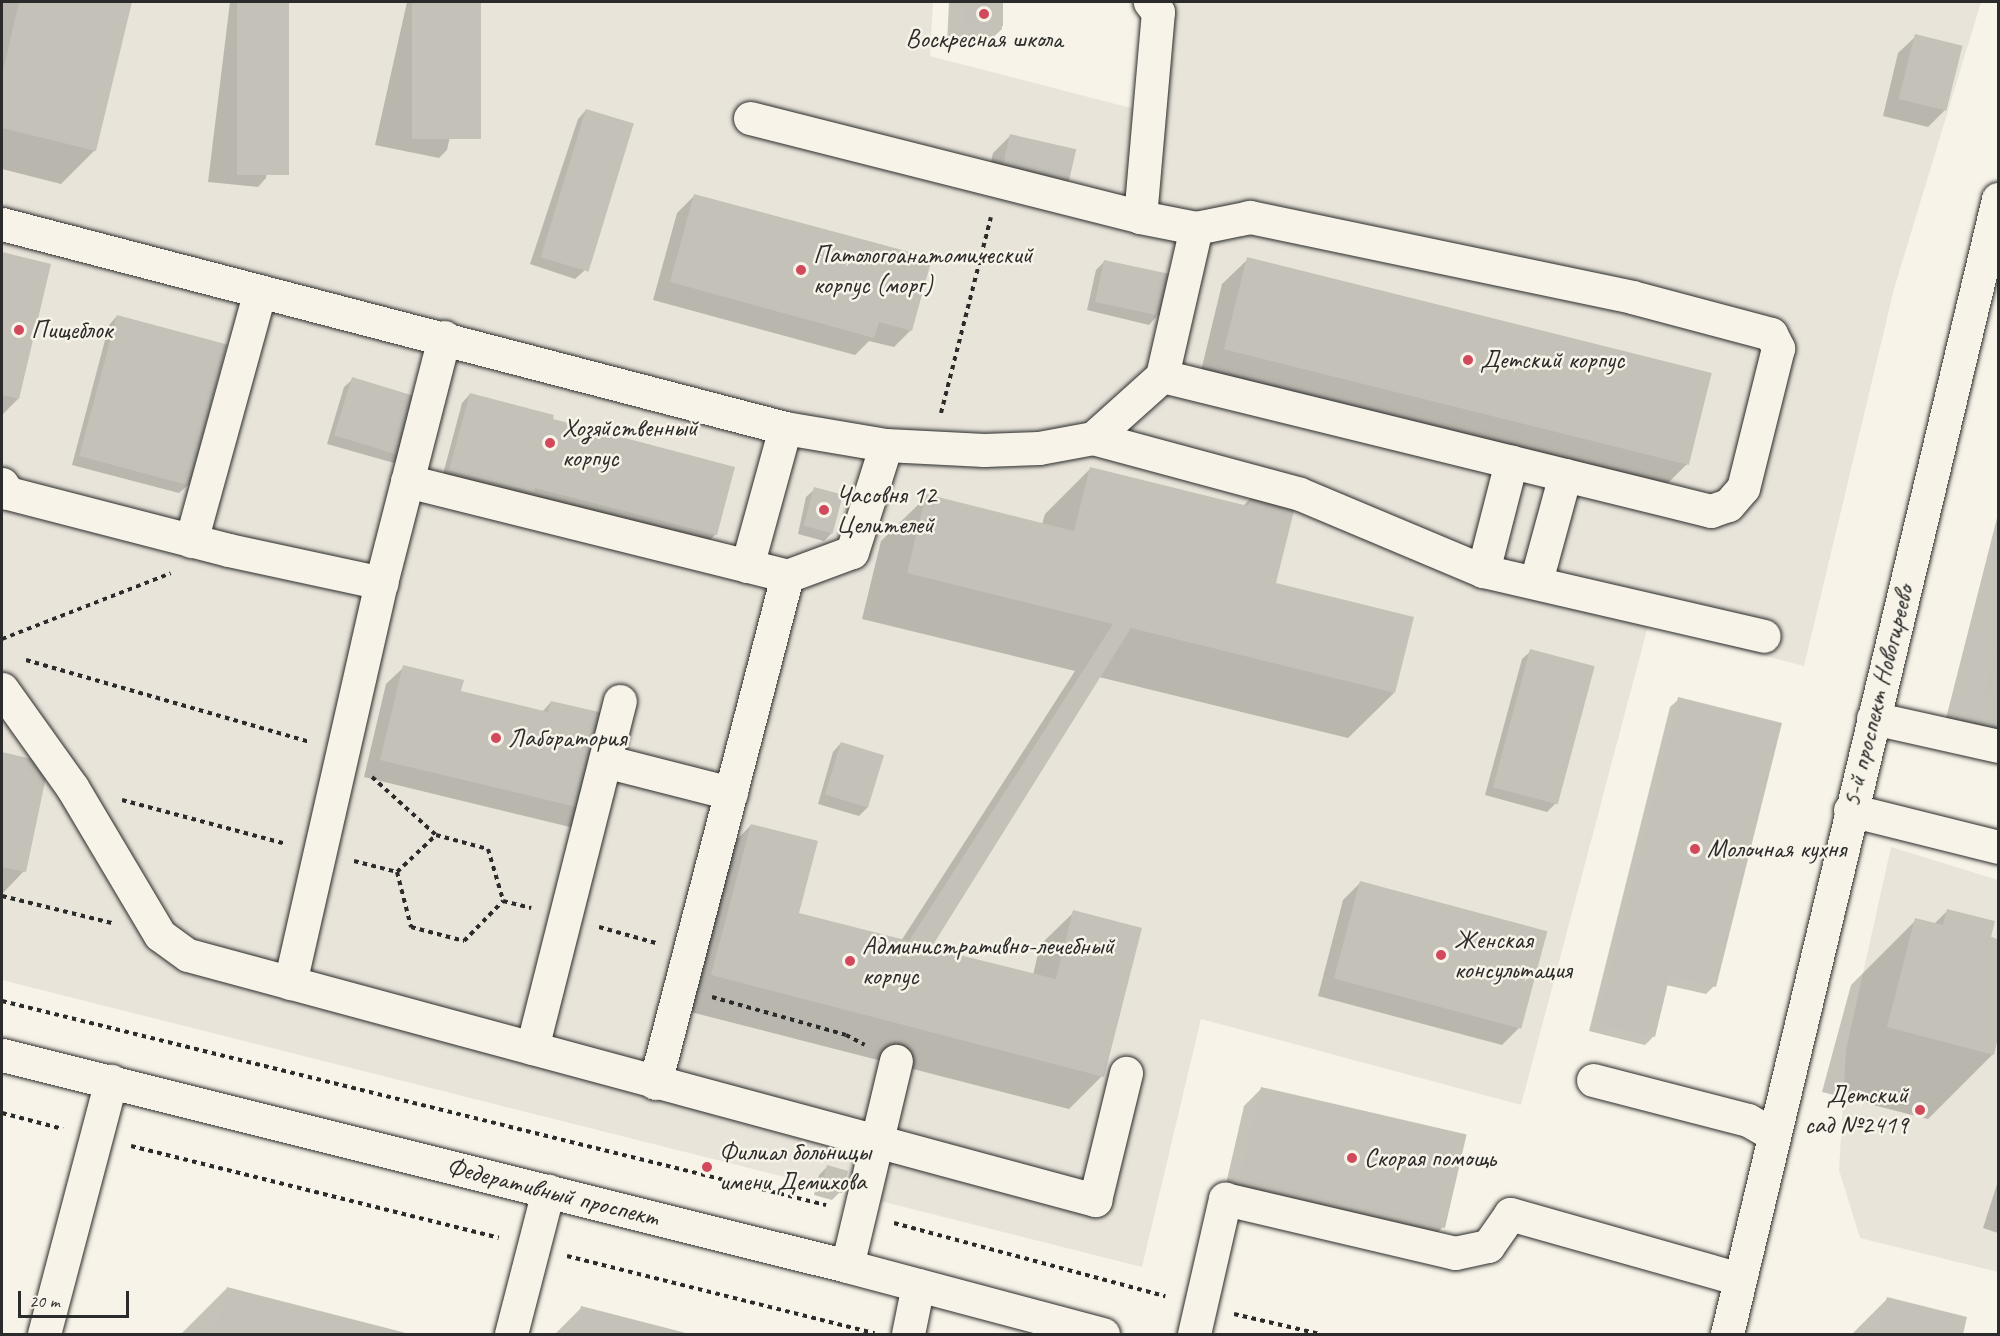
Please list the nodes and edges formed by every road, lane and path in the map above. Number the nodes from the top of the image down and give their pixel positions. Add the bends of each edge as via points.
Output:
1 (1150, 2) edge
2 (750, 118) dead end
3 (1000, 183) junction
4 (1998, 198) edge
5 (1140, 217) junction
6 (2, 224) edge
7 (1197, 228) junction
8 (260, 291) junction
9 (444, 337) junction
10 (1162, 376) junction
11 (941, 414) dead end
12 (785, 428) junction
13 (1093, 438) junction
14 (886, 445) junction
15 (1511, 462) junction
16 (1565, 475) junction
17 (407, 481) junction
18 (4, 497) edge
19 (191, 541) junction
20 (747, 566) junction
21 (1483, 571) junction
22 (174, 572) dead end
23 (787, 576) junction
24 (1536, 581) junction
25 (381, 583) junction
26 (1764, 636) dead end
27 (2, 639) edge
28 (24, 660) dead end
29 (2, 690) edge
30 (620, 701) dead end
31 (1873, 718) junction
32 (1998, 746) edge
33 (343, 752) junction
34 (605, 761) junction
35 (72, 787) junction
36 (731, 793) junction
37 (1850, 810) junction
38 (436, 835) junction
39 (1998, 848) edge
40 (319, 852) junction
41 (397, 872) junction
42 (2, 896) edge
43 (159, 935) junction
44 (290, 983) junction
45 (680, 987) junction
46 (2, 1001) edge
47 (532, 1048) junction
48 (2, 1054) edge
49 (896, 1061) joint
50 (1126, 1072) dead end
51 (1593, 1080) dead end
52 (111, 1081) junction
53 (655, 1083) junction
54 (2, 1113) edge
55 (1772, 1134) junction
56 (96, 1137) junction
57 (876, 1143) junction
58 (548, 1191) junction
59 (860, 1214) junction
60 (533, 1247) junction
61 (847, 1266) junction
62 (1739, 1279) junction
63 (918, 1285) junction
64 (1198, 1320) edge
65 (44, 1335) edge
66 (511, 1335) edge
67 (881, 1335) edge
68 (908, 1335) edge
69 (1103, 1335) edge
70 (1320, 1335) edge
71 (1727, 1335) edge

1 - 5 street via 1158,12
2 - 3 street
3 - 5 street
3 - 11 path
4 - 31 street, 5-й проспект Новогиреево
5 - 7 street
6 - 8 street
7 - 10 street
7 - 16 street via 1250,217 1632,297 1771,334 1779,348 1743,488 1728,505 1711,511
8 - 9 street
8 - 19 street
9 - 12 street
9 - 17 street
10 - 13 street
10 - 15 street
12 - 14 street
12 - 20 street
13 - 14 street via 1039,448 984,450
13 - 21 street via 1300,494
14 - 23 street via 852,552
15 - 16 street
15 - 21 street
16 - 24 street
17 - 20 street
17 - 25 street
18 - 19 street
19 - 25 street
20 - 23 street
21 - 24 street
22 - 27 path
23 - 36 street
24 - 26 street
25 - 33 street
28 - 33 path
29 - 35 street
30 - 34 street
31 - 32 street
31 - 37 street, 5-й проспект Новогиреево
33 - 38 path
33 - 40 street
34 - 36 street
34 - 47 street
35 - 40 path
35 - 43 street
36 - 45 street
37 - 39 street
37 - 55 street, 5-й проспект Новогиреево
38 - 41 path
38 - 41 path via 488,849 503,901 464,941 411,927
40 - 41 path
40 - 44 street
42 - 43 path
43 - 44 street via 188,955
44 - 47 street
45 - 49 path via 846,1035
45 - 53 street
46 - 59 path
47 - 53 street
48 - 52 street, Федеративный проспект
49 - 57 street
50 - 57 street via 1095,1200
51 - 55 street via 1748,1120
52 - 56 street
52 - 58 street, Федеративный проспект
53 - 57 street
54 - 56 path
55 - 62 street, 5-й проспект Новогиреево
56 - 60 path
56 - 65 street
57 - 59 street
58 - 60 street
58 - 61 street, Федеративный проспект
59 - 61 street
59 - 64 path
60 - 66 street
60 - 67 path
61 - 63 street, Федеративный проспект
62 - 64 street via 1510,1214 1488,1246 1455,1253 1225,1199
62 - 71 street, 5-й проспект Новогиреево
63 - 68 street
63 - 69 street, Федеративный проспект
64 - 70 path

